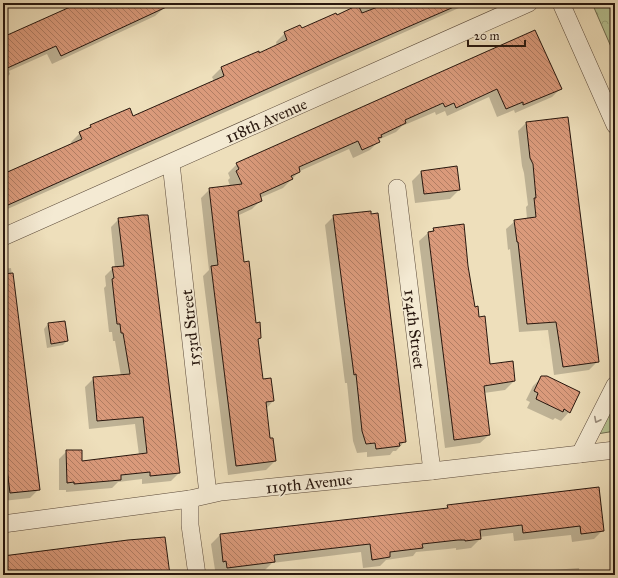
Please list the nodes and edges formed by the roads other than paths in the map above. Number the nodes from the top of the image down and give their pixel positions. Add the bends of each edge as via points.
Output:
1 (529, 3) edge
2 (561, 3) edge
3 (615, 125) edge
4 (171, 163) junction
5 (397, 188) dead end
6 (3, 237) edge
7 (615, 385) edge
8 (615, 450) edge
9 (580, 454) junction
10 (432, 471) junction
11 (208, 494) junction
12 (190, 499) junction
13 (3, 524) edge
14 (197, 575) edge

1 - 4 street, 118th Avenue
2 - 3 street
4 - 6 street, 118th Avenue
4 - 11 street, 153rd Street
5 - 10 street, 154th Street
7 -> 9 street
8 - 9 street, 119th Avenue
9 - 10 street, 119th Avenue
10 - 11 street, 119th Avenue
11 - 12 street, 119th Avenue
12 - 13 street, 119th Avenue
12 - 14 street via 190,525

